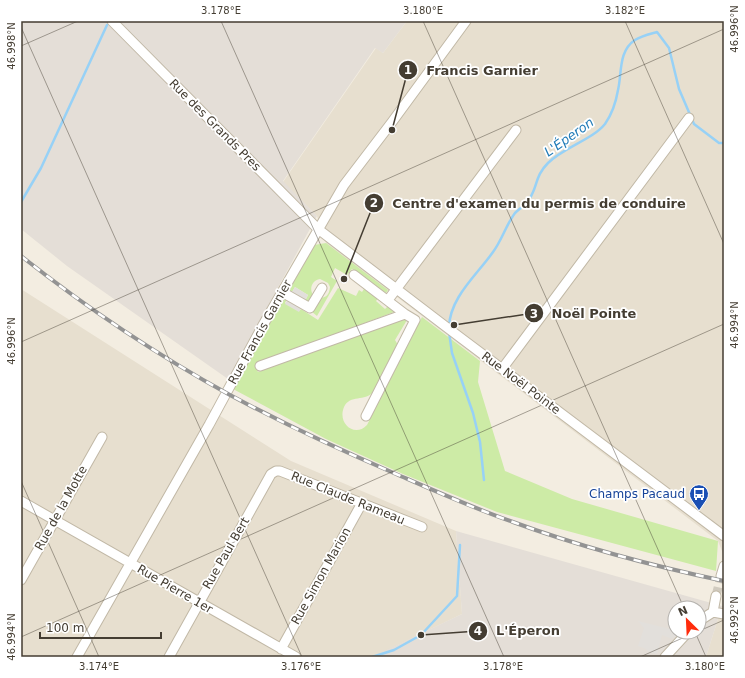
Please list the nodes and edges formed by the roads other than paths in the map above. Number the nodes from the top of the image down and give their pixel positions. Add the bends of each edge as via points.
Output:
1 (112, 21) edge
2 (466, 21) edge
3 (689, 118) dead end
4 (516, 130) dead end
5 (318, 229) junction
6 (354, 275) dead end
7 (322, 288) dead end
8 (396, 289) junction
9 (282, 292) junction
10 (388, 300) junction
11 (405, 314) junction
12 (260, 366) dead end
13 (502, 369) junction
14 (366, 416) dead end
15 (102, 437) dead end
16 (274, 472) joint
17 (21, 501) edge
18 (362, 503) junction
19 (54, 520) junction
20 (422, 527) dead end
21 (724, 536) edge
22 (130, 563) junction
23 (724, 566) edge
24 (721, 576) dead end
25 (21, 580) edge
26 (716, 596) tunnel mouth
27 (198, 602) junction
28 (713, 612) junction
29 (724, 614) edge
30 (707, 616) edge
31 (681, 640) edge
32 (281, 649) junction
33 (77, 657) edge
34 (169, 657) edge
35 (296, 657) edge
36 (665, 657) edge

1 - 5 street, Rue des Grands Pres
2 - 5 street, Rue Francis Garnier via 344,185
3 - 13 street
4 - 8 street
5 - 8 street, Rue Noël Pointe
5 - 9 street, Rue Francis Garnier
6 - 10 street
7 - 9 street via 310,308
8 - 10 street
8 - 13 street, Rue Noël Pointe
9 - 22 street, Rue Francis Garnier
10 - 11 street
11 - 12 street
11 - 14 street via 415,320
13 - 21 street, Rue Noël Pointe
15 - 19 street, Rue de la Motte
16 - 18 street, Rue Claude Rameau via 280,471
16 - 27 street, Rue Paul Bert
17 - 19 street, Rue Pierre 1er
18 - 20 street, Rue Claude Rameau
18 - 32 street, Rue Simon Marion
19 - 22 street, Rue Pierre 1er
19 - 25 street, Rue de la Motte
22 - 27 street, Rue Pierre 1er
22 - 33 street, Rue Francis Garnier
23 - 24 street
26 - 28 street
27 - 32 street, Rue Pierre 1er
27 - 34 street, Rue Paul Bert
28 - 29 street
28 - 30 street
31 - 36 street
32 - 35 street, Rue Pierre 1er

